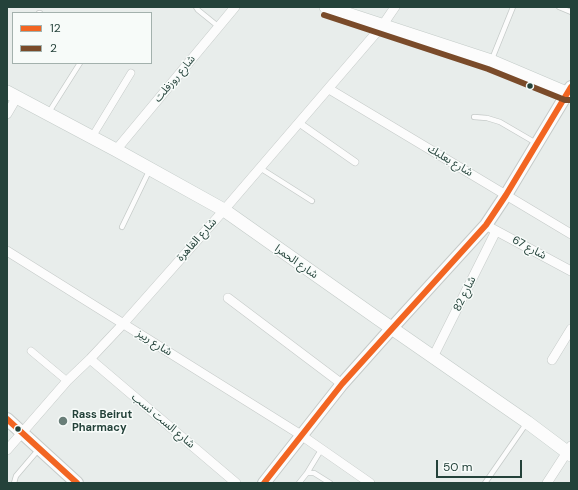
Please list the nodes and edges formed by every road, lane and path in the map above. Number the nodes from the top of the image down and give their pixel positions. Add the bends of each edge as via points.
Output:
1 (196, 7) edge
2 (235, 7) edge
3 (395, 7) edge
4 (513, 7) edge
5 (559, 7) edge
6 (333, 8) edge
7 (571, 12) edge
8 (382, 26) junction
9 (219, 27) junction
10 (491, 61) junction
11 (79, 64) edge
12 (131, 73) dead end
13 (329, 89) junction
14 (570, 92) edge
15 (12, 94) edge
16 (7, 114) edge
17 (48, 114) junction
18 (474, 117) dead end
19 (299, 123) junction
20 (92, 137) junction
21 (538, 144) junction
22 (116, 150) junction
23 (355, 162) dead end
24 (260, 168) junction
25 (150, 169) junction
26 (506, 195) junction
27 (312, 201) dead end
28 (224, 210) junction
29 (122, 227) dead end
30 (491, 228) junction
31 (571, 234) edge
32 (7, 251) edge
33 (571, 271) edge
34 (228, 298) dead end
35 (123, 324) junction
36 (391, 329) junction
37 (571, 329) edge
38 (31, 351) dead end
39 (433, 357) junction
40 (90, 359) junction
41 (552, 360) dead end
42 (67, 381) junction
43 (342, 384) junction
44 (7, 419) edge
45 (527, 422) junction
46 (22, 432) junction
47 (301, 436) junction
48 (39, 449) junction
49 (7, 450) edge
50 (321, 450) junction
51 (570, 451) edge
52 (307, 473) junction
53 (14, 483) edge
54 (77, 483) edge
55 (236, 483) edge
56 (264, 483) edge
57 (299, 483) edge
58 (330, 483) edge
59 (370, 483) edge
60 (485, 483) edge
61 (547, 483) edge

1 - 9 lane
2 - 9 street, شارع روزفلت
3 - 8 street, شارع القاهرة
4 - 10 lane
5 - 7 lane
6 - 8 main road
8 - 10 main road
8 - 13 street, شارع القاهرة
9 - 22 street, شارع روزفلت
10 - 14 main road
11 - 17 lane
12 - 20 street
13 - 19 street, شارع القاهرة
13 - 26 street, شارع بعلبك
14 - 21 street
15 - 16 street
15 - 17 main road, شارع الحمرا
17 - 20 main road, شارع الحمرا
18 - 21 lane via 500,122
19 - 23 street
19 - 24 street, شارع القاهرة
20 - 22 main road, شارع الحمرا
21 - 26 street
22 - 25 main road, شارع الحمرا
24 - 27 lane
24 - 28 street, شارع القاهرة
25 - 28 main road, شارع الحمرا
25 - 29 lane
26 - 30 street
26 - 31 street, شارع بعلبك
28 - 35 street, شارع القاهرة
28 - 36 main road, شارع الحمرا
30 - 33 street, شارع 67
30 - 36 street
30 - 39 street, شارع 82
32 - 35 street, شارع ربيز
34 - 43 street
35 - 40 street, شارع القاهرة
35 - 47 street, شارع ربيز
36 - 39 main road, شارع الحمرا
36 - 43 street
37 - 41 street
38 - 42 street
39 - 45 main road, شارع الحمرا
40 - 42 street, شارع القاهرة
40 - 55 street, شارع الست نسب
42 - 46 street, شارع القاهرة
43 - 47 street
44 - 46 street
45 - 51 main road, شارع الحمرا
45 - 60 lane
46 - 48 street
46 - 49 street, شارع القاهرة
47 - 50 street, شارع ربيز
47 - 56 street
48 - 53 lane via 16,476
48 - 54 street
50 - 52 lane
50 - 59 street, شارع ربيز
51 - 61 street
52 - 57 lane
52 - 58 lane via 314,473

